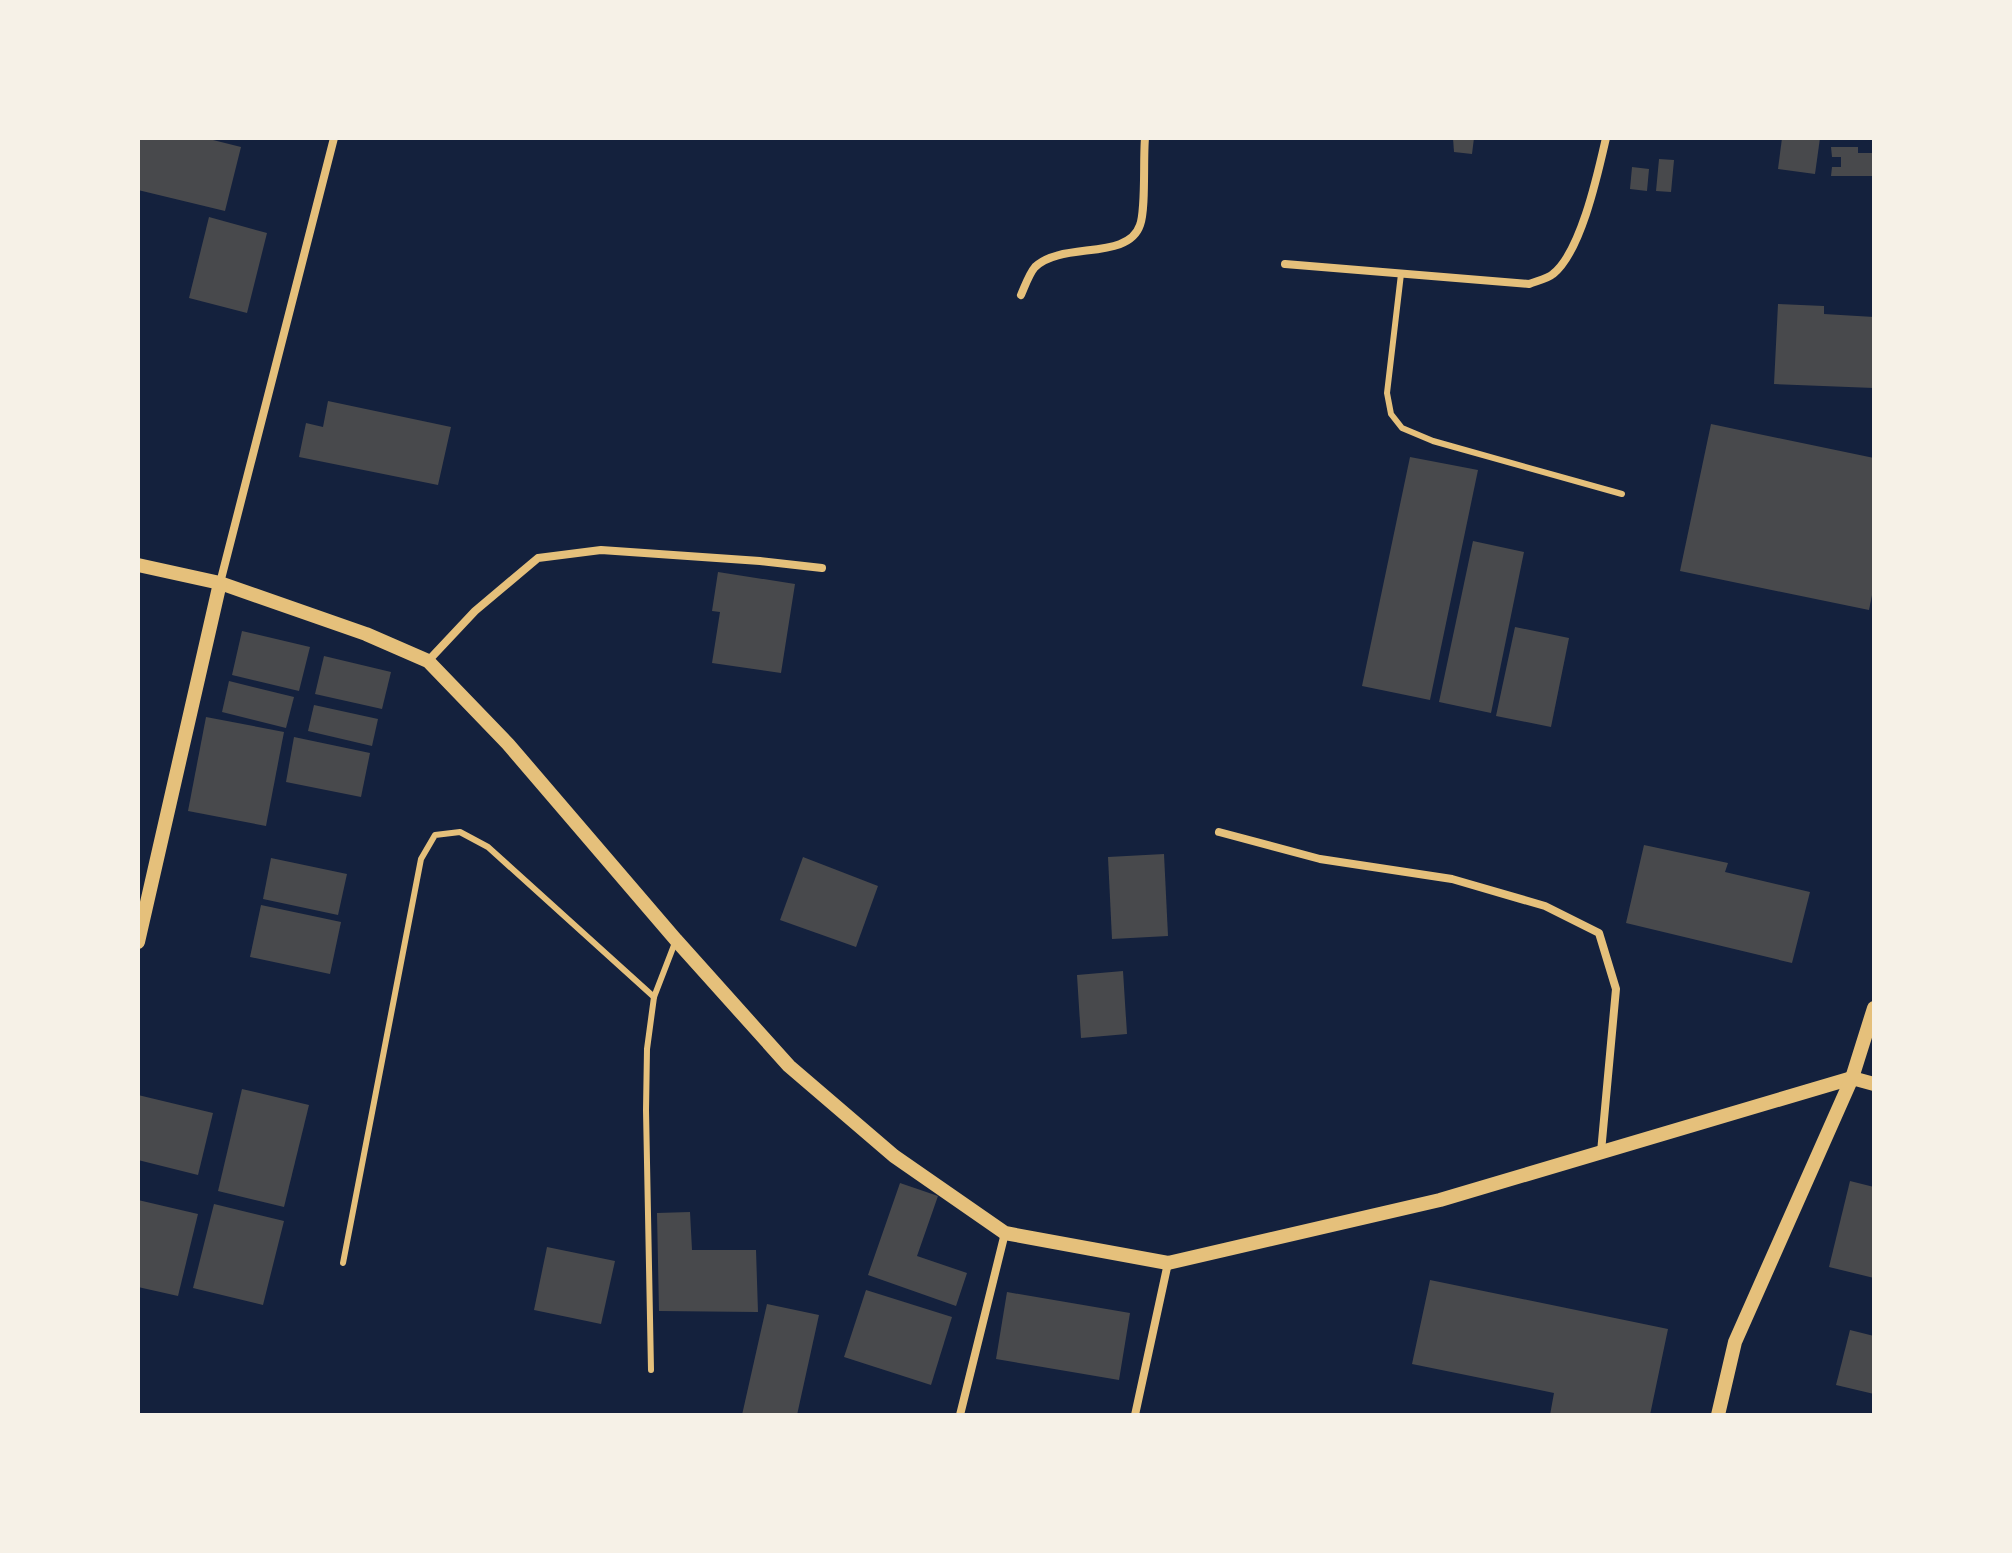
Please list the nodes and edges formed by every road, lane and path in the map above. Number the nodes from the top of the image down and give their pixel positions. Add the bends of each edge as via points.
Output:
1 (334, 138) edge
2 (1145, 138) edge
3 (1606, 138) edge
4 (1285, 264) dead end
5 (1401, 274) junction
6 (1021, 295) dead end
7 (1622, 494) dead end
8 (138, 565) edge
9 (822, 568) dead end
10 (220, 583) junction
11 (428, 661) junction
12 (1219, 832) dead end
13 (676, 940) junction
14 (138, 942) edge
15 (654, 997) junction
16 (1874, 1008) edge
17 (1852, 1078) junction
18 (1874, 1084) edge
19 (1601, 1152) junction
20 (1005, 1233) junction
21 (343, 1263) dead end
22 (1168, 1263) junction
23 (651, 1370) dead end
24 (1723, 1414) edge
25 (960, 1415) edge
26 (1135, 1415) edge

1 - 10 street
2 - 6 street via 1137,234 1126,243 1053,255 1034,268
3 - 5 street via 1583,222 1552,275 1529,284
4 - 5 street
5 - 7 lane via 1387,393 1391,414 1402,428
8 - 10 street
9 - 11 street via 601,550 538,558 475,611
10 - 11 street
10 - 14 street
11 - 13 street via 508,744
12 - 19 street via 1320,859 1452,879 1545,906 1599,933 1616,989
13 - 15 lane
13 - 20 street via 789,1066 894,1156
15 - 21 lane via 488,847 460,832 435,835 421,859
15 - 23 lane via 646,1110
16 - 17 street
17 - 18 street
17 - 19 street
17 - 24 street via 1735,1342
19 - 22 street via 1440,1200
20 - 22 street
20 - 25 street
22 - 26 street

